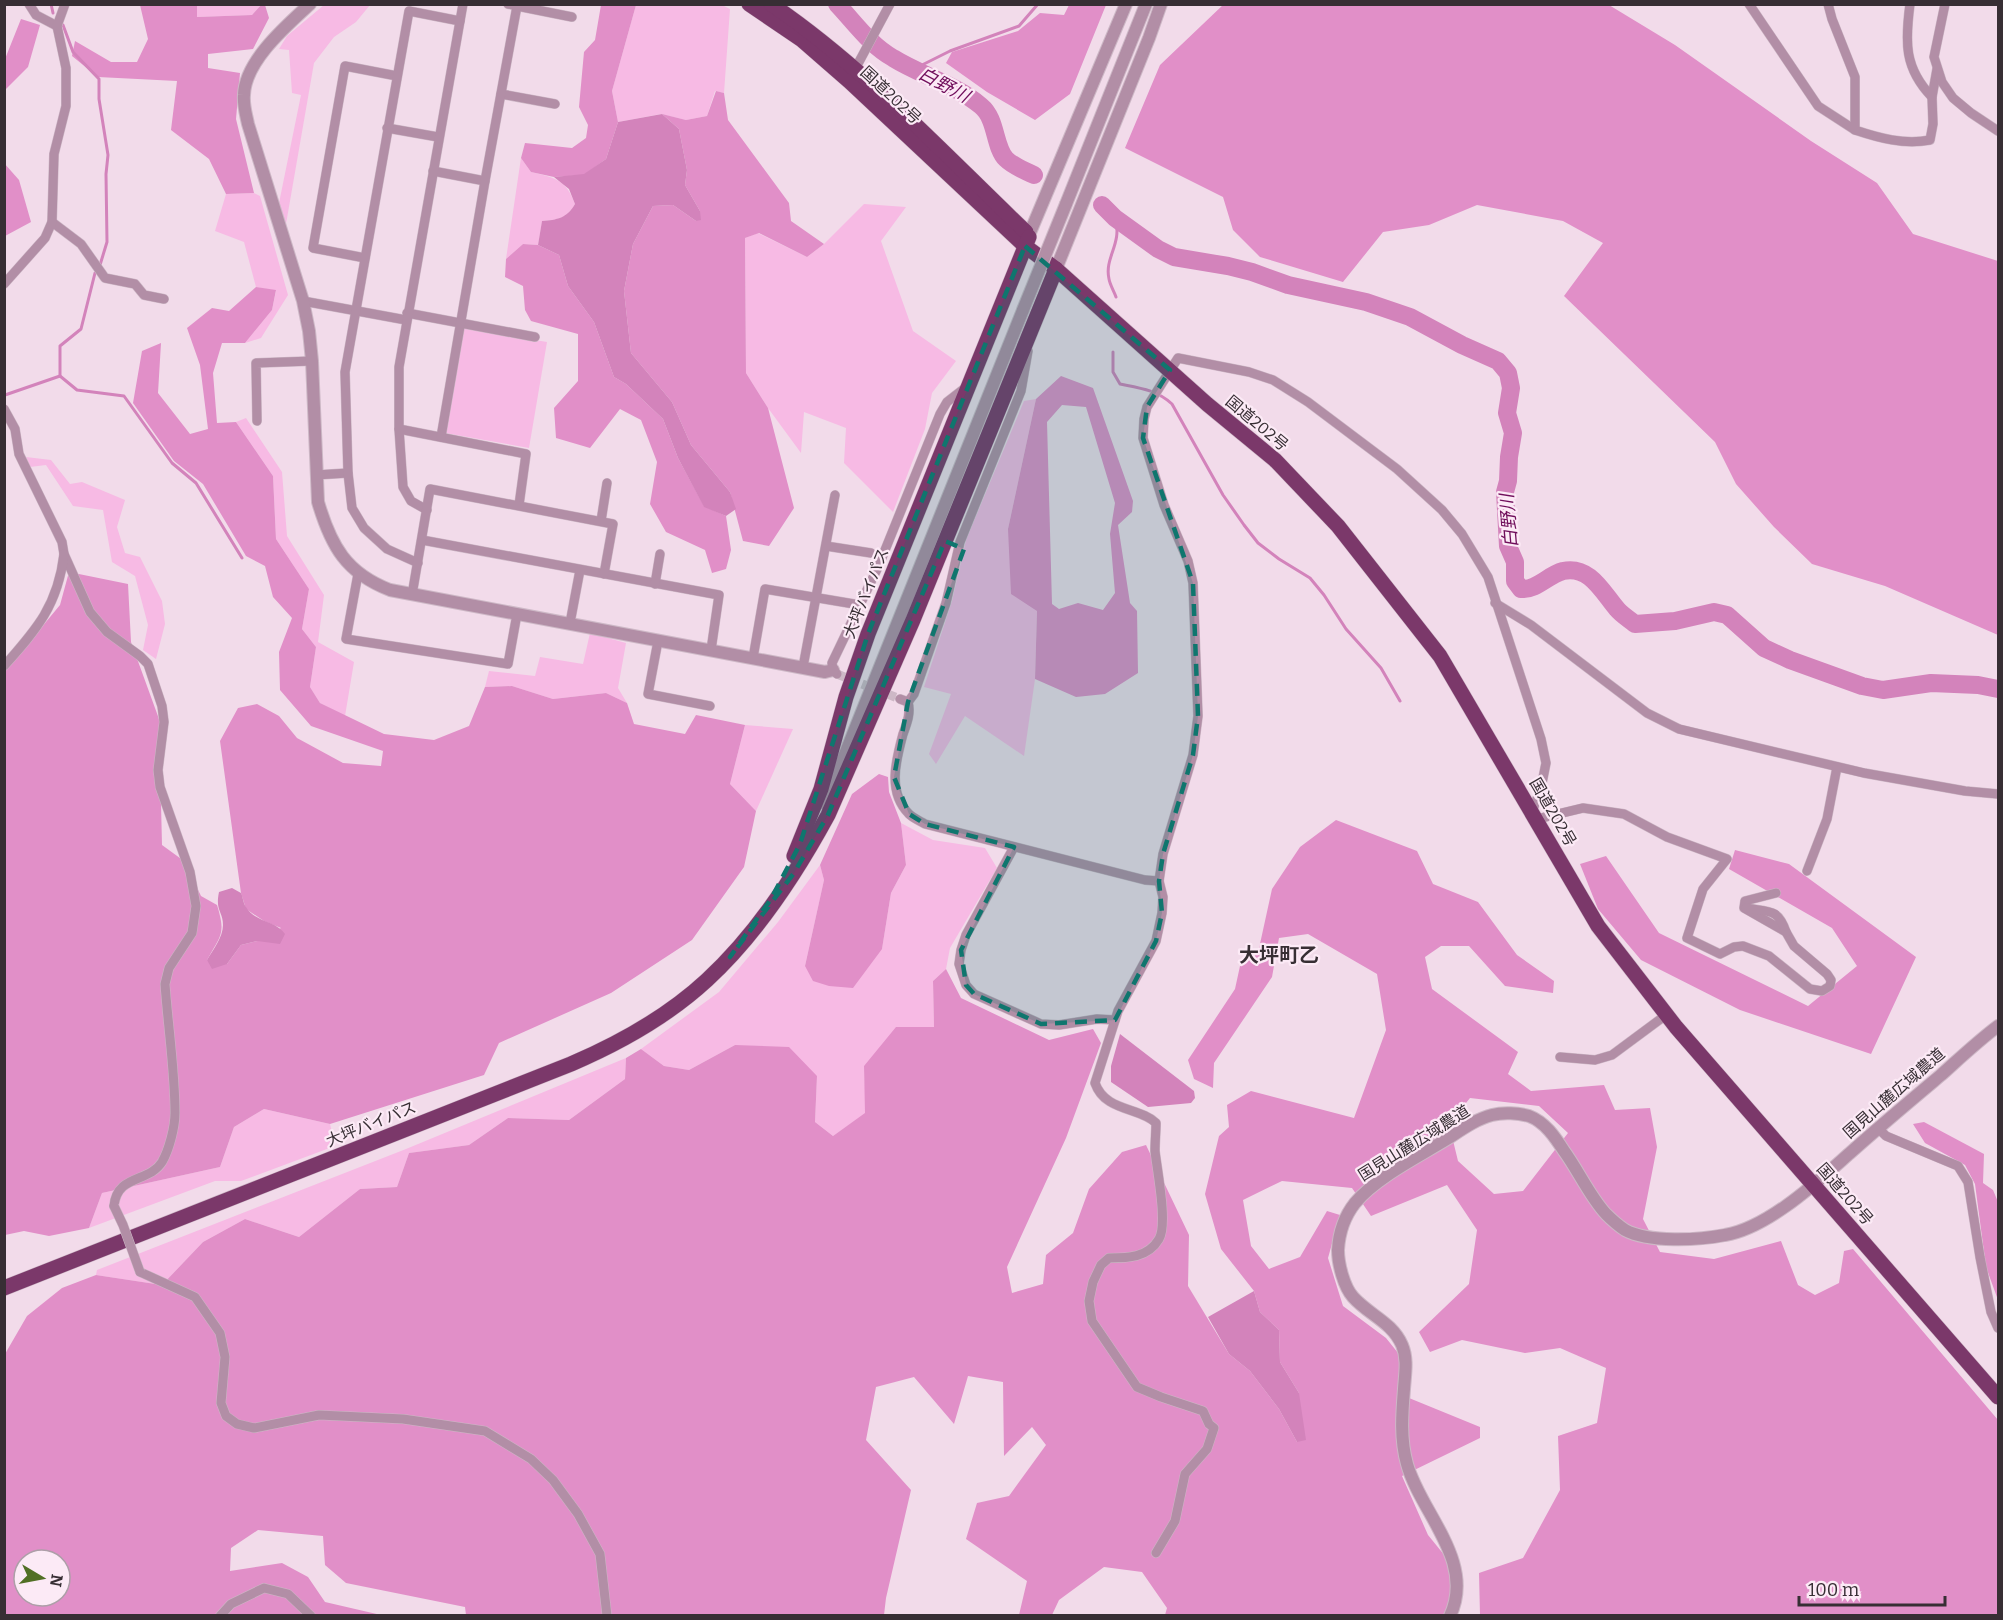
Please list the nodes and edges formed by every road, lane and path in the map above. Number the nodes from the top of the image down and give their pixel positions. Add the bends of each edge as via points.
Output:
1 (29, 4) edge
2 (65, 4) edge
3 (310, 4) edge
4 (464, 4) edge
5 (748, 4) edge
6 (771, 4) edge
7 (890, 4) edge
8 (1126, 4) edge
9 (1146, 4) edge
10 (1161, 4) edge
11 (1749, 4) edge
12 (1828, 4) edge
13 (1910, 4) edge
14 (1944, 4) edge
15 (513, 5) edge
16 (572, 17) dead end
17 (460, 21) junction
18 (57, 26) junction
19 (1937, 69) junction
20 (852, 75) junction
21 (397, 76) junction
22 (501, 94) junction
23 (1932, 97) junction
24 (555, 104) dead end
25 (387, 128) junction
26 (1855, 130) junction
27 (1998, 131) edge
28 (438, 137) junction
29 (433, 171) junction
30 (485, 181) junction
31 (52, 222) junction
32 (1027, 241) junction
33 (365, 258) junction
34 (1056, 269) junction
35 (4, 284) edge
36 (164, 299) dead end
37 (303, 301) junction
38 (356, 311) junction
39 (407, 317) junction
40 (460, 324) junction
41 (1031, 331) junction
42 (536, 337) dead end
43 (312, 361) junction
44 (1170, 370) junction
45 (969, 385) junction
46 (4, 409) edge
47 (257, 421) dead end
48 (399, 429) junction
49 (441, 437) junction
50 (348, 473) junction
51 (316, 475) junction
52 (608, 483) dead end
53 (835, 495) dead end
54 (519, 505) junction
55 (427, 510) junction
56 (601, 521) junction
57 (422, 540) junction
58 (826, 546) junction
59 (64, 554) junction
60 (660, 554) dead end
61 (871, 554) dead end
62 (418, 563) junction
63 (580, 570) junction
64 (358, 574) junction
65 (604, 574) junction
66 (655, 584) junction
67 (412, 595) junction
68 (816, 596) junction
69 (1495, 603) junction
70 (860, 604) junction
71 (517, 614) junction
72 (570, 623) junction
73 (658, 641) junction
74 (711, 650) junction
75 (753, 658) junction
76 (4, 666) edge
77 (803, 667) junction
78 (835, 672) joint
79 (710, 706) dead end
80 (1837, 768) junction
81 (1998, 794) edge
82 (1534, 815) junction
83 (1014, 847) junction
84 (1807, 871) dead end
85 (1159, 881) junction
86 (1776, 893) dead end
87 (774, 900) junction
88 (730, 957) junction
89 (1666, 1015) junction
90 (1115, 1020) junction
91 (1998, 1026) edge
92 (1560, 1058) dead end
93 (1878, 1128) junction
94 (1813, 1185) junction
95 (4, 1288) edge
96 (1998, 1328) edge
97 (1998, 1397) edge
98 (1156, 1553) dead end
99 (220, 1616) edge
100 (311, 1616) edge
101 (607, 1616) edge
102 (1450, 1616) edge

1 - 18 street via 36,15
2 - 18 street
3 - 37 street via 281,30 263,54 247,80 244,95 248,124
4 - 17 street
5 - 20 highway, 国道202号
6 - 20 highway, 国道202号 via 822,42
7 - 20 street
8 - 32 street
9 - 87 street, bridge via 822,811
10 - 34 street
11 - 26 street via 1818,105
12 - 26 street via 1855,77
13 - 23 street via 1907,48 1912,70
14 - 19 street via 1934,57
15 - 16 street
15 - 22 street
17 - 21 street via 409,11
17 - 28 street
18 - 31 street via 66,68 66,106 54,154
19 - 23 street
19 - 27 street via 1953,98
20 - 32 highway, 国道202号
21 - 25 street
21 - 33 street via 345,66 343,77 313,248
22 - 24 street
22 - 30 street
23 - 26 street via 1930,140 1906,142
25 - 28 street
25 - 33 street
28 - 29 street
29 - 30 street
29 - 39 street
30 - 40 street
31 - 35 street via 45,238
31 - 36 street via 81,244 105,278 135,284 144,294
32 - 34 highway, 国道202号
32 - 45 highway, 大坪バイパス
33 - 38 street
34 - 41 highway, 大坪バイパス
34 - 44 highway, 国道202号
37 - 38 street
37 - 43 street
38 - 39 street
38 - 50 street via 345,372
39 - 40 street
39 - 48 street via 399,367
40 - 42 street
40 - 49 street
41 - 83 street via 1022,391 960,542 946,603 914,694 904,701 910,710 894,777 898,796 909,814 925,824
41 - 87 highway, 大坪バイパス via 836,797 813,842
43 - 47 street via 256,363
43 - 51 street
44 - 69 street via 1178,358 1249,372 1273,380 1308,402 1397,469 1442,510 1474,552 1488,577
44 - 82 highway, 国道202号 via 1275,460 1338,526 1440,656
44 - 85 street via 1147,407 1143,438 1193,583 1198,716 1192,755
45 - 70 street via 947,402 940,414
45 - 88 highway, 大坪バイパス via 860,655 801,844 771,899
46 - 59 street via 15,429 19,454 62,542
48 - 49 street
48 - 55 street via 403,487 411,501
49 - 54 street via 526,454
50 - 51 street
50 - 62 street via 352,508 363,528 387,549
51 - 64 street via 325,525 343,558
52 - 56 street
53 - 58 street
54 - 55 street via 430,489
54 - 56 street
55 - 57 street
56 - 65 street via 613,524
57 - 62 street
57 - 63 street
58 - 61 street
58 - 68 street
59 - 76 street via 52,605 34,633
59 - 101 street, bridge via 90,612 107,632 148,664 164,722 158,770 160,787 190,872 196,906 192,933 169,968 165,984 175,1115 169,1144 155,1169 121,1186 115,1198 114,1206 140,1272 195,1298 220,1334 225,1357 221,1403 226,1416 237,1424 254,1428 319,1415 403,1419 485,1431 531,1459 578,1514 600,1554
60 - 66 street
62 - 67 street
63 - 65 street
63 - 72 street
64 - 67 street via 373,584
64 - 71 street via 346,639 508,664
65 - 66 street
66 - 74 street via 719,596
67 - 71 street
68 - 70 street
68 - 75 street via 765,589
68 - 77 street
69 - 80 street via 1661,721 1679,729
69 - 82 street via 1546,763
70 - 78 street via 832,663
71 - 72 street
72 - 73 street
73 - 74 street
73 - 79 street via 648,694
74 - 75 street
75 - 77 street
77 - 78 street
80 - 81 street
80 - 84 street via 1827,819
82 - 86 street via 1583,808 1624,814 1667,837 1728,859 1703,889 1687,938 1720,954 1743,946 1769,956 1810,989 1822,991 1832,980 1827,974 1794,946 1786,932 1744,908 1745,901
82 - 89 highway, 国道202号 via 1598,926
83 - 85 street
83 - 90 street via 966,935 959,964 966,984 974,994 1041,1024
85 - 90 street via 1163,897 1156,941
87 - 88 highway, 大坪バイパス
88 - 95 highway, 大坪バイパス via 672,1008 599,1052
89 - 92 street via 1612,1055 1595,1060
89 - 94 highway, 国道202号
90 - 98 street via 1095,1083 1098,1092 1123,1109 1156,1122 1162,1218 1160,1239 1148,1250 1138,1256 1109,1258 1101,1265 1089,1301 1092,1321 1137,1387 1203,1411 1214,1428 1207,1449 1185,1474 1175,1521
91 - 93 street, 国見山麓広域農道
93 - 94 street, 国見山麓広域農道
93 - 96 street via 1887,1136 1958,1166 1968,1182 1991,1312
94 - 97 highway, 国道202号
94 - 102 street, 国見山麓広域農道 via 1749,1228 1726,1235 1643,1236 1625,1230 1605,1212 1553,1134 1529,1116 1511,1113 1493,1114 1473,1123 1371,1188 1352,1207 1338,1238 1338,1256 1352,1296 1392,1329 1402,1344 1406,1372 1401,1440 1407,1466 1444,1537 1453,1564 1457,1585
99 - 100 street via 231,1604 264,1588 288,1594

